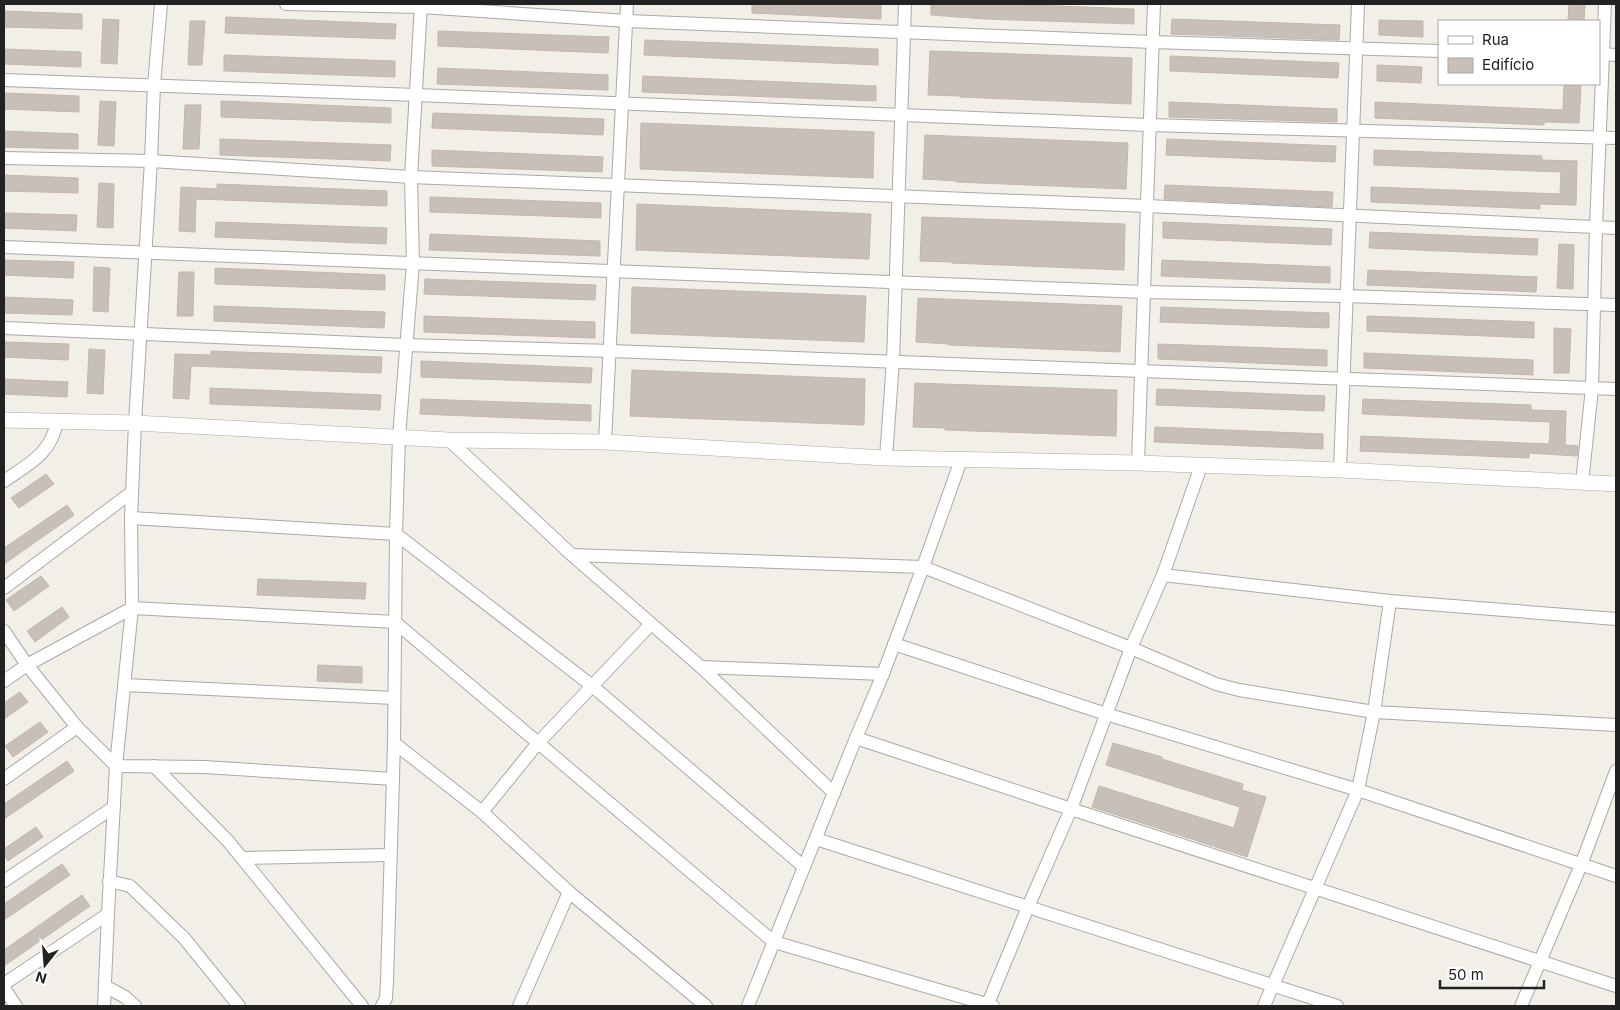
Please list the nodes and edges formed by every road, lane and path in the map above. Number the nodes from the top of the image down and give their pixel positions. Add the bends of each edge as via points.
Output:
1 (161, 4) edge
2 (286, 4) edge
3 (627, 4) edge
4 (905, 4) edge
5 (1154, 4) edge
6 (1358, 4) edge
7 (1605, 4) edge
8 (421, 6) edge
9 (626, 21) junction
10 (904, 32) junction
11 (1152, 42) junction
12 (1356, 49) junction
13 (1438, 51) edge
14 (1606, 54) edge
15 (4, 80) edge
16 (154, 85) junction
17 (416, 95) junction
18 (622, 104) junction
19 (902, 116) junction
20 (1149, 125) junction
21 (1353, 131) junction
22 (1599, 137) junction
23 (1616, 138) edge
24 (4, 158) edge
25 (151, 161) junction
26 (411, 177) junction
27 (619, 185) junction
28 (899, 196) junction
29 (1147, 206) junction
30 (1350, 216) junction
31 (1596, 228) junction
32 (1616, 228) edge
33 (4, 247) edge
34 (145, 252) junction
35 (413, 263) junction
36 (614, 270) junction
37 (896, 282) junction
38 (1144, 292) junction
39 (1346, 296) junction
40 (1594, 304) junction
41 (1616, 305) edge
42 (4, 328) edge
43 (139, 333) junction
44 (405, 344) junction
45 (611, 351) junction
46 (893, 361) junction
47 (1142, 370) junction
48 (1343, 379) junction
49 (1592, 388) junction
50 (1616, 389) edge
51 (4, 420) edge
52 (57, 421) junction
53 (135, 423) junction
54 (399, 437) junction
55 (449, 440) junction
56 (605, 442) junction
57 (886, 458) junction
58 (961, 460) junction
59 (1138, 463) junction
60 (1200, 466) junction
61 (1340, 470) junction
62 (4, 481) edge
63 (1582, 483) junction
64 (1616, 484) edge
65 (132, 492) junction
66 (131, 518) junction
67 (396, 534) junction
68 (572, 555) junction
69 (924, 567) junction
70 (1162, 575) junction
71 (4, 588) edge
72 (1390, 601) junction
73 (132, 608) junction
74 (1616, 619) edge
75 (395, 622) junction
76 (651, 624) junction
77 (4, 631) edge
78 (894, 644) junction
79 (1131, 648) junction
80 (27, 665) junction
81 (701, 667) junction
82 (883, 674) junction
83 (4, 681) edge
84 (125, 685) junction
85 (591, 685) junction
86 (394, 698) junction
87 (1374, 712) junction
88 (1106, 714) junction
89 (1616, 725) edge
90 (77, 727) junction
91 (856, 738) junction
92 (394, 743) junction
93 (538, 743) junction
94 (116, 766) junction
95 (154, 766) junction
96 (1616, 771) edge
97 (4, 779) edge
98 (392, 779) junction
99 (1358, 790) junction
100 (834, 793) junction
101 (114, 807) junction
102 (1071, 809) junction
103 (482, 812) junction
104 (816, 839) junction
105 (390, 855) junction
106 (242, 858) junction
107 (1581, 864) junction
108 (804, 867) junction
109 (1616, 876) edge
110 (4, 881) edge
111 (109, 881) junction
112 (1316, 888) junction
113 (569, 892) junction
114 (1028, 907) junction
115 (108, 914) junction
116 (774, 942) junction
117 (1540, 960) junction
118 (4, 984) edge
119 (105, 986) junction
120 (1273, 986) junction
121 (1616, 986) edge
122 (4, 988) edge
123 (16, 1006) edge
124 (104, 1006) edge
125 (135, 1006) edge
126 (239, 1006) edge
127 (362, 1006) edge
128 (382, 1006) edge
129 (520, 1006) edge
130 (706, 1006) edge
131 (748, 1006) edge
132 (989, 1006) edge
133 (1264, 1006) edge
134 (1337, 1006) edge
135 (1521, 1006) edge

1 - 16 street
2 - 8 street
3 - 9 street
4 - 10 street
5 - 11 street
6 - 12 street
7 - 14 street
8 - 9 street
8 - 17 street
9 - 10 street
9 - 18 street
10 - 11 street
10 - 19 street
11 - 12 street
11 - 20 street
12 - 13 street
12 - 21 street
14 - 22 street
15 - 16 street
16 - 17 street
16 - 25 street
17 - 18 street
17 - 26 street
18 - 19 street
18 - 27 street
19 - 20 street
19 - 28 street
20 - 21 street
20 - 29 street
21 - 22 street
21 - 30 street
22 - 23 street
22 - 31 street
24 - 25 street
25 - 26 street
25 - 34 street
26 - 27 street
26 - 35 street
27 - 28 street
27 - 36 street
28 - 29 street
28 - 37 street
29 - 30 street
29 - 38 street
30 - 31 street
30 - 39 street
31 - 32 street
31 - 40 street
33 - 34 street
34 - 35 street
34 - 43 street
35 - 36 street
35 - 44 street
36 - 37 street
36 - 45 street
37 - 38 street
37 - 46 street
38 - 39 street
38 - 47 street
39 - 40 street
39 - 48 street
40 - 41 street
40 - 49 street
42 - 43 street
43 - 44 street
43 - 53 street
44 - 45 street
44 - 54 street
45 - 46 street
45 - 56 street
46 - 47 street
46 - 57 street
47 - 48 street
47 - 59 street
48 - 49 street
48 - 61 street
49 - 50 street
49 - 63 street
51 - 52 street
52 - 53 street
52 - 62 street via 51,442 35,460
53 - 54 street
53 - 65 street
54 - 55 street
54 - 67 street
55 - 56 street
55 - 68 street
56 - 57 street
57 - 58 street
58 - 59 street
58 - 69 street
59 - 60 street
60 - 61 street
60 - 70 street
61 - 63 street
63 - 64 street
65 - 66 street
65 - 71 street
66 - 67 street
66 - 73 street
67 - 75 street
67 - 85 street
68 - 69 street
68 - 76 street
69 - 78 street
69 - 79 street
70 - 72 street
70 - 79 street
72 - 74 street
72 - 87 street
73 - 75 street
73 - 80 street
73 - 84 street
75 - 86 street
75 - 93 street
76 - 81 street
76 - 85 street
77 - 80 street
78 - 82 street
78 - 88 street
79 - 87 street via 1216,684
79 - 88 street
80 - 83 street
80 - 90 street
81 - 82 street
81 - 100 street
82 - 91 street
84 - 86 street
84 - 94 street
85 - 93 street
85 - 108 street
86 - 92 street
87 - 89 street
87 - 99 street
88 - 99 street
88 - 102 street
90 - 94 street
90 - 97 street
91 - 100 street
91 - 102 street
92 - 98 street
92 - 103 street
93 - 103 street
93 - 116 street
94 - 95 street
94 - 101 street
95 - 98 street
95 - 106 street
96 - 107 street
98 - 105 street
99 - 107 street
99 - 112 street
100 - 104 street
101 - 110 street
101 - 111 street
102 - 112 street
102 - 114 street
103 - 113 street
104 - 108 street
104 - 114 street
105 - 106 street
105 - 128 street via 387,981
106 - 127 street
107 - 109 street
107 - 117 street
108 - 116 street
111 - 115 street
111 - 126 street via 130,886 184,938
112 - 117 street
112 - 120 street
113 - 129 street
113 - 130 street
114 - 120 street
114 - 132 street
115 - 118 street
115 - 119 street
116 - 131 street
116 - 132 street
117 - 121 street
117 - 135 street
119 - 124 street
119 - 125 street
120 - 133 street
120 - 134 street
122 - 123 street

